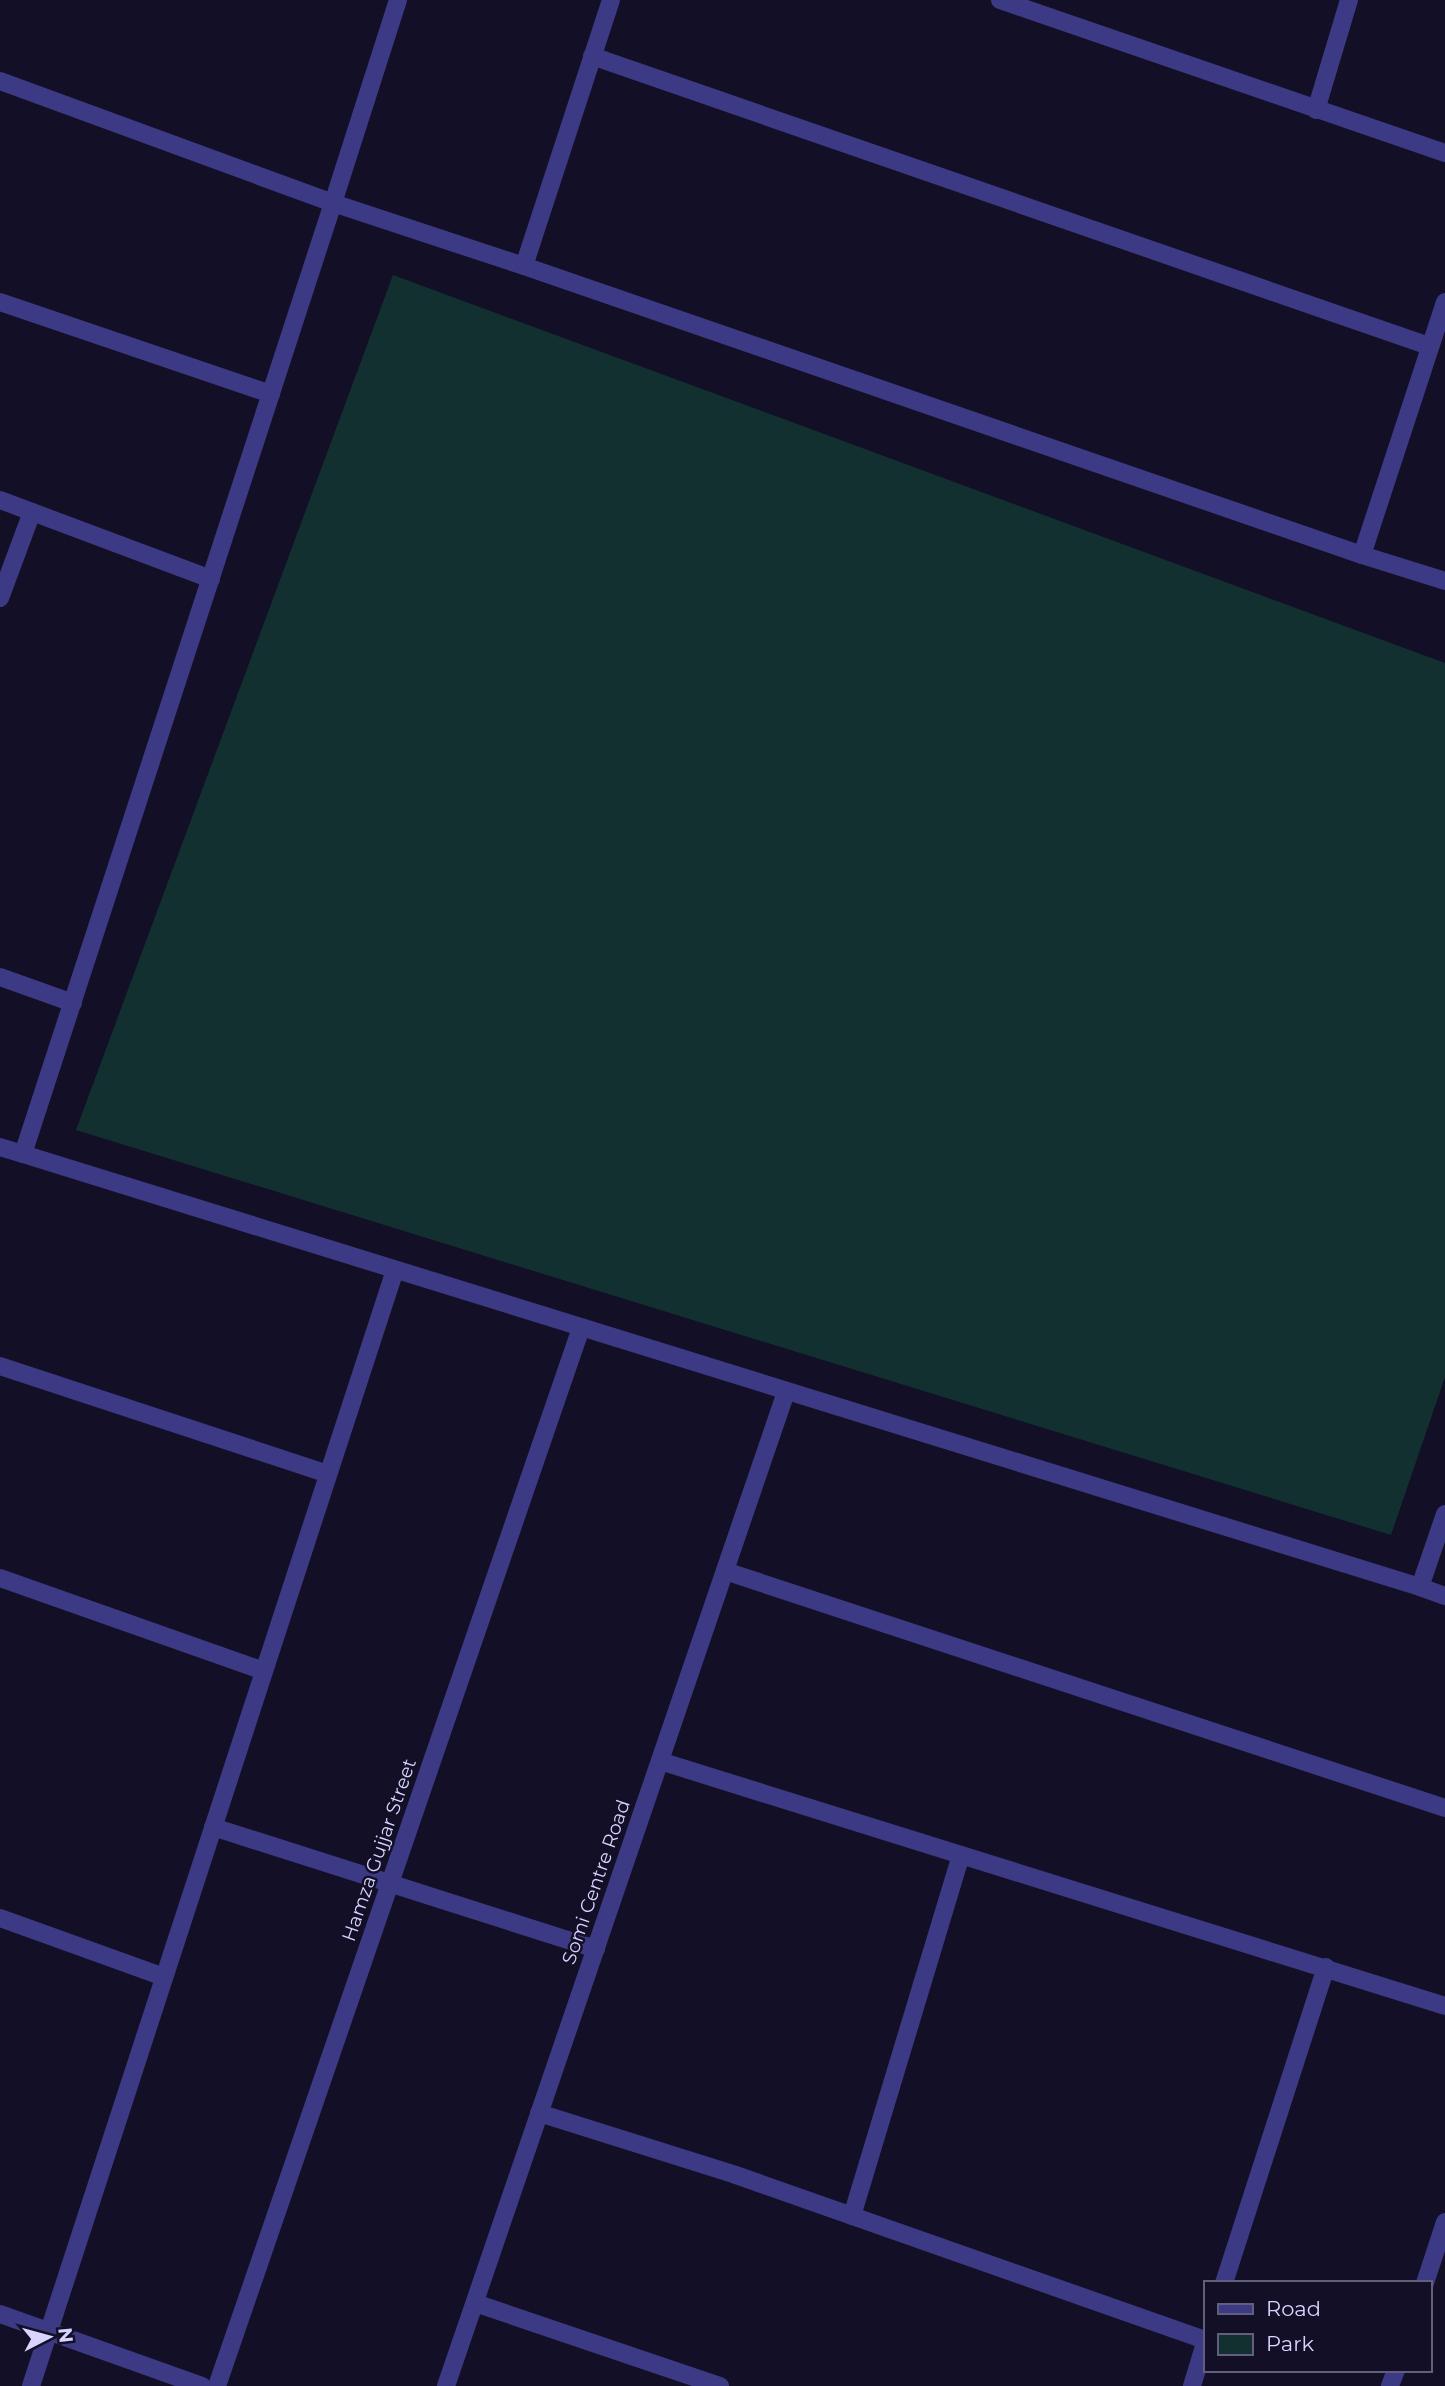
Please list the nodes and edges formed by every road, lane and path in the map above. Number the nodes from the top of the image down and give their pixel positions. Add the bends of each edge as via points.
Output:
1 (611, 0) edge
2 (1000, 0) edge
3 (1349, 0) edge
4 (393, 1) edge
5 (592, 56) junction
6 (0, 81) edge
7 (1316, 110) junction
8 (1445, 153) edge
9 (334, 203) junction
10 (524, 266) junction
11 (0, 302) edge
12 (1445, 302) edge
13 (1429, 346) junction
14 (271, 394) junction
15 (0, 500) edge
16 (32, 512) junction
17 (1362, 555) junction
18 (211, 579) junction
19 (1445, 581) edge
20 (0, 598) edge
21 (0, 977) edge
22 (73, 1003) junction
23 (0, 1147) edge
24 (23, 1154) junction
25 (395, 1270) junction
26 (581, 1328) junction
27 (0, 1366) edge
28 (786, 1392) junction
29 (328, 1474) junction
30 (1445, 1514) edge
31 (725, 1571) junction
32 (0, 1578) edge
33 (1420, 1587) junction
34 (1445, 1597) edge
35 (264, 1671) junction
36 (660, 1761) junction
37 (1445, 1808) edge
38 (213, 1828) junction
39 (961, 1856) junction
40 (390, 1884) junction
41 (0, 1918) edge
42 (596, 1949) junction
43 (1326, 1967) junction
44 (164, 1977) junction
45 (1445, 2006) edge
46 (539, 2113) junction
47 (852, 2216) junction
48 (1445, 2222) edge
49 (1225, 2281) edge
50 (1426, 2281) edge
51 (475, 2303) junction
52 (0, 2314) edge
53 (49, 2331) junction
54 (1204, 2341) edge
55 (1204, 2344) edge
56 (31, 2386) edge
57 (202, 2386) edge
58 (217, 2386) edge
59 (446, 2386) edge
60 (720, 2386) edge
61 (1192, 2386) edge

1 - 5 street
2 - 7 street
3 - 7 street
4 - 9 street
5 - 10 street
5 - 13 street
6 - 9 street
7 - 8 street
9 - 10 street
9 - 14 street
10 - 17 street
11 - 14 street
12 - 13 street
13 - 17 street
14 - 18 street
15 - 16 street
16 - 18 street
16 - 20 street
17 - 19 street
18 - 22 street
21 - 22 street
22 - 24 street
23 - 24 street
24 - 25 street
25 - 26 street
25 - 29 street
26 - 28 street
26 - 40 street, Hamza Gujjar Street
27 - 29 street
28 - 31 street, Somi Centre Road
28 - 33 street
29 - 35 street
30 - 33 street
31 - 36 street, Somi Centre Road
31 - 37 street
32 - 35 street
33 - 34 street
35 - 38 street
36 - 39 street
36 - 42 street, Somi Centre Road
38 - 40 street
38 - 44 street
39 - 43 street
39 - 47 street
40 - 42 street
40 - 58 street, Hamza Gujjar Street
41 - 44 street
42 - 46 street, Somi Centre Road
43 - 45 street
43 - 49 street
44 - 53 street
46 - 47 street
46 - 51 street, Somi Centre Road
47 - 54 street
48 - 50 street
51 - 59 street, Somi Centre Road
51 - 60 street
52 - 53 street
53 - 56 street
53 - 57 street
55 - 61 street

